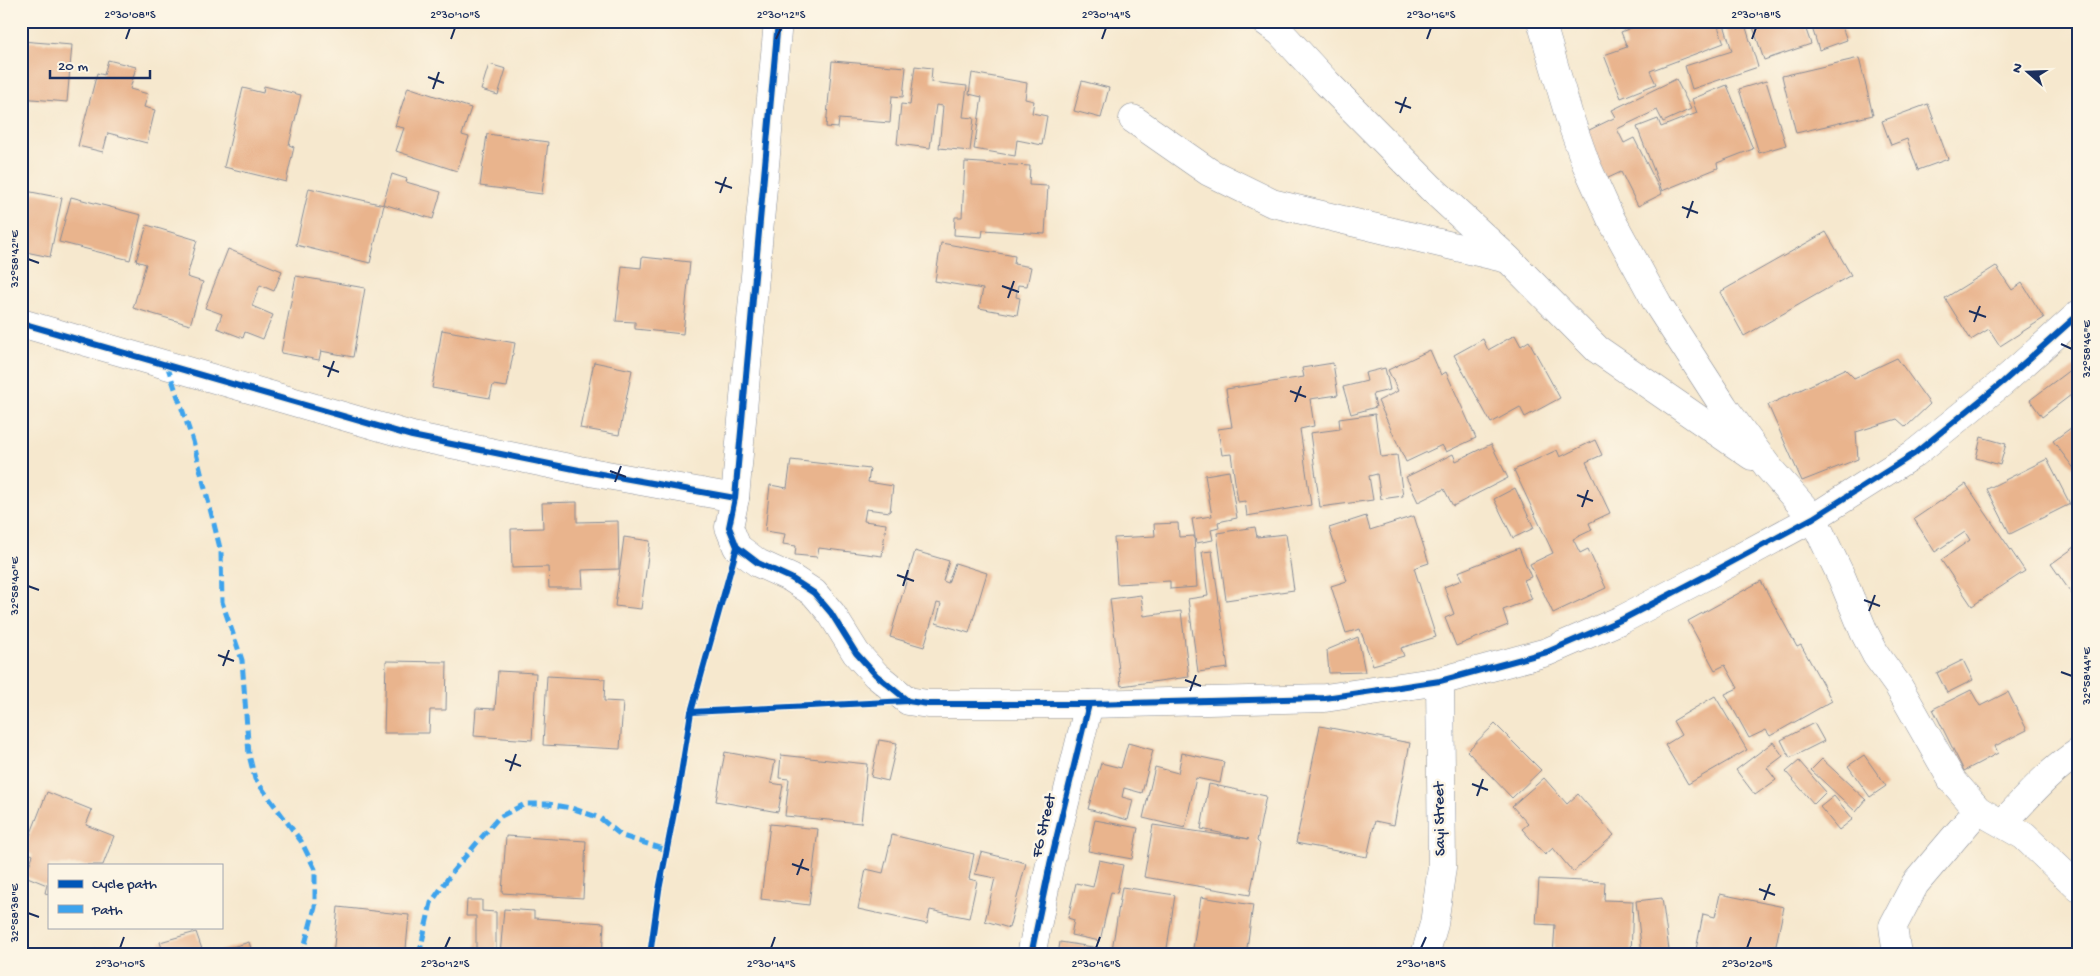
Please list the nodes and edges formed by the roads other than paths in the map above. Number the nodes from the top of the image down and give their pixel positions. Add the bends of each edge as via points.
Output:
1 (778, 21) edge
2 (1265, 21) edge
3 (1541, 21) edge
4 (1133, 119) dead end
5 (1508, 259) junction
6 (2079, 314) edge
7 (21, 323) edge
8 (1768, 466) junction
9 (735, 498) junction
10 (1813, 518) junction
11 (1440, 681) junction
12 (1089, 704) junction
13 (2079, 752) edge
14 (1978, 810) junction
15 (2003, 823) junction
16 (2079, 888) edge
17 (1031, 955) edge
18 (1426, 955) edge
19 (1896, 955) edge

1 - 9 street
2 - 5 street via 1280,32 1431,188
3 - 8 street via 1586,164 1611,219 1658,305 1724,407
4 - 5 street via 1209,172 1272,203
5 - 8 street via 1596,350
6 - 10 street via 2004,382 1914,454
7 - 9 street via 412,436
8 - 10 street
9 - 12 street via 729,527 737,547 758,563 814,593 876,676 908,701 928,704
10 - 11 street via 1623,619 1547,652
10 - 14 street via 1876,655 1899,687 1952,780
11 - 12 street via 1325,698
11 - 18 street, Sayi Street via 1442,867
12 - 17 street, FG Street
13 - 15 street via 2036,787
14 - 15 street
14 - 19 street via 1915,884 1893,926
15 - 16 street via 2024,836

